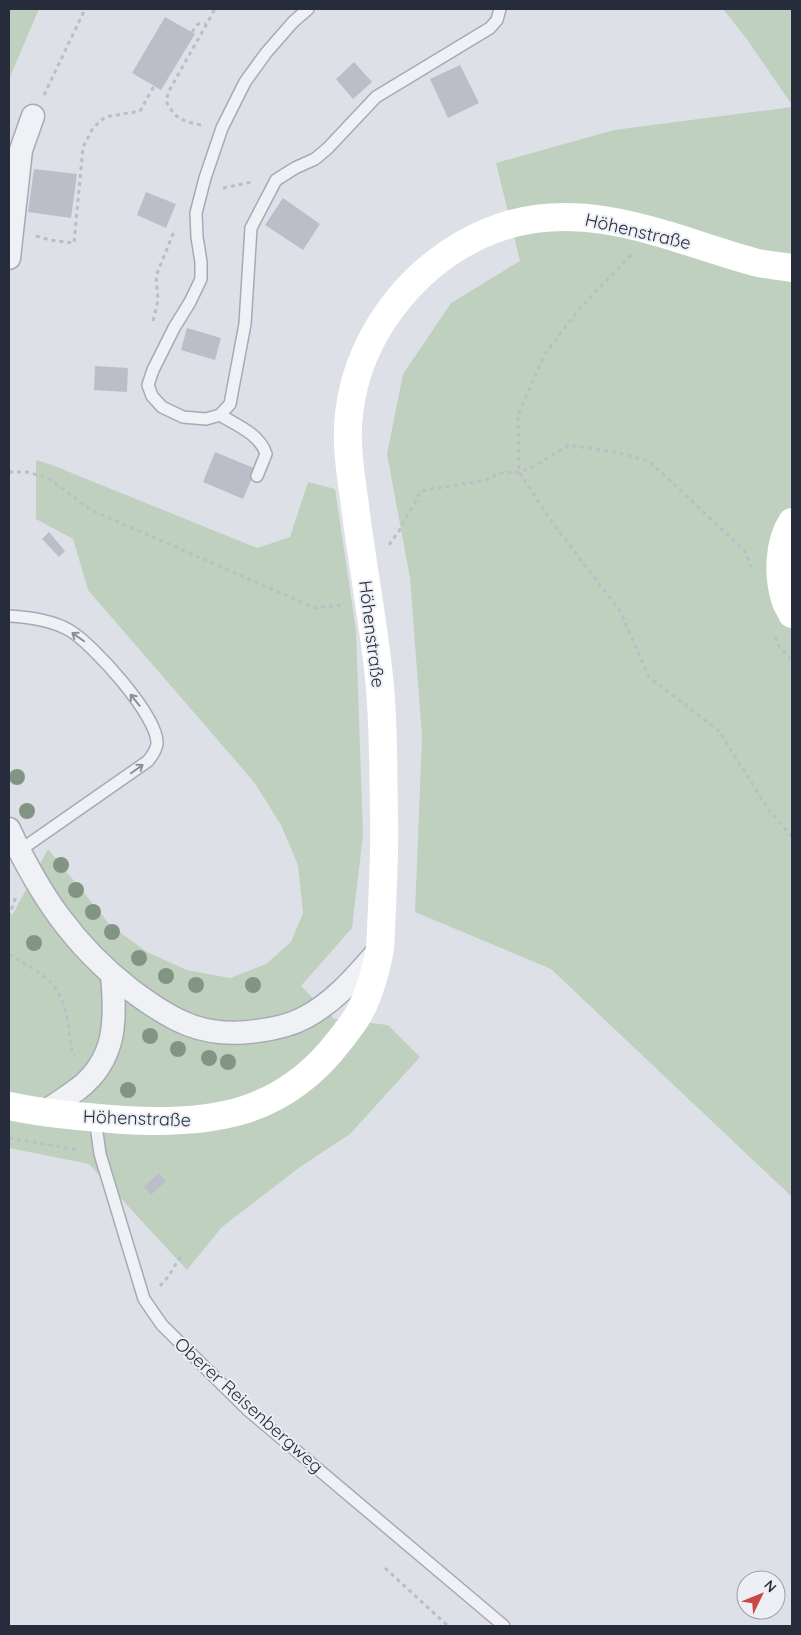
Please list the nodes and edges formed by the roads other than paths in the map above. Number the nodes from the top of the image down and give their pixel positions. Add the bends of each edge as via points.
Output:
1 (308, 9) edge
2 (500, 9) edge
3 (34, 116) road end
4 (9, 258) edge
5 (792, 268) edge
6 (220, 415) junction
7 (257, 476) dead end
8 (792, 522) edge
9 (792, 614) edge
10 (9, 616) edge
11 (9, 829) edge
12 (19, 851) junction
13 (380, 950) junction
14 (112, 975) junction
15 (9, 1106) edge
16 (43, 1113) junction
17 (95, 1118) junction
18 (504, 1626) edge

1 - 6 lane via 293,22 245,82 222,128 196,213 201,279 148,385 152,396 162,407 183,417 206,419
2 - 6 lane via 490,28 376,97 328,148 276,180 251,228 245,324 230,404
3 - 4 street via 21,150
5 - 13 street, Höhenstraße via 758,263 647,229 569,216 505,226 476,238 450,252 424,272 388,311 359,368 348,417 349,464 379,673 385,853
6 - 7 lane via 263,445 266,454
8 - 9 street via 782,550 780,571 785,600
12 -> 10 lane via 148,761 157,743 149,719 82,639 52,623
11 - 12 street
12 - 14 street via 61,921
13 - 14 street via 344,990 304,1019 272,1029 242,1033 222,1034 204,1030 167,1016
13 - 17 street, Höhenstraße via 359,1013 345,1034 311,1071 271,1099 223,1116 198,1120 166,1122
14 - 16 street via 114,1025 102,1061 82,1085
15 - 16 street, Höhenstraße
16 - 17 street, Höhenstraße
17 - 18 lane, Oberer Reisenbergweg via 100,1154 144,1299 162,1325 249,1411

